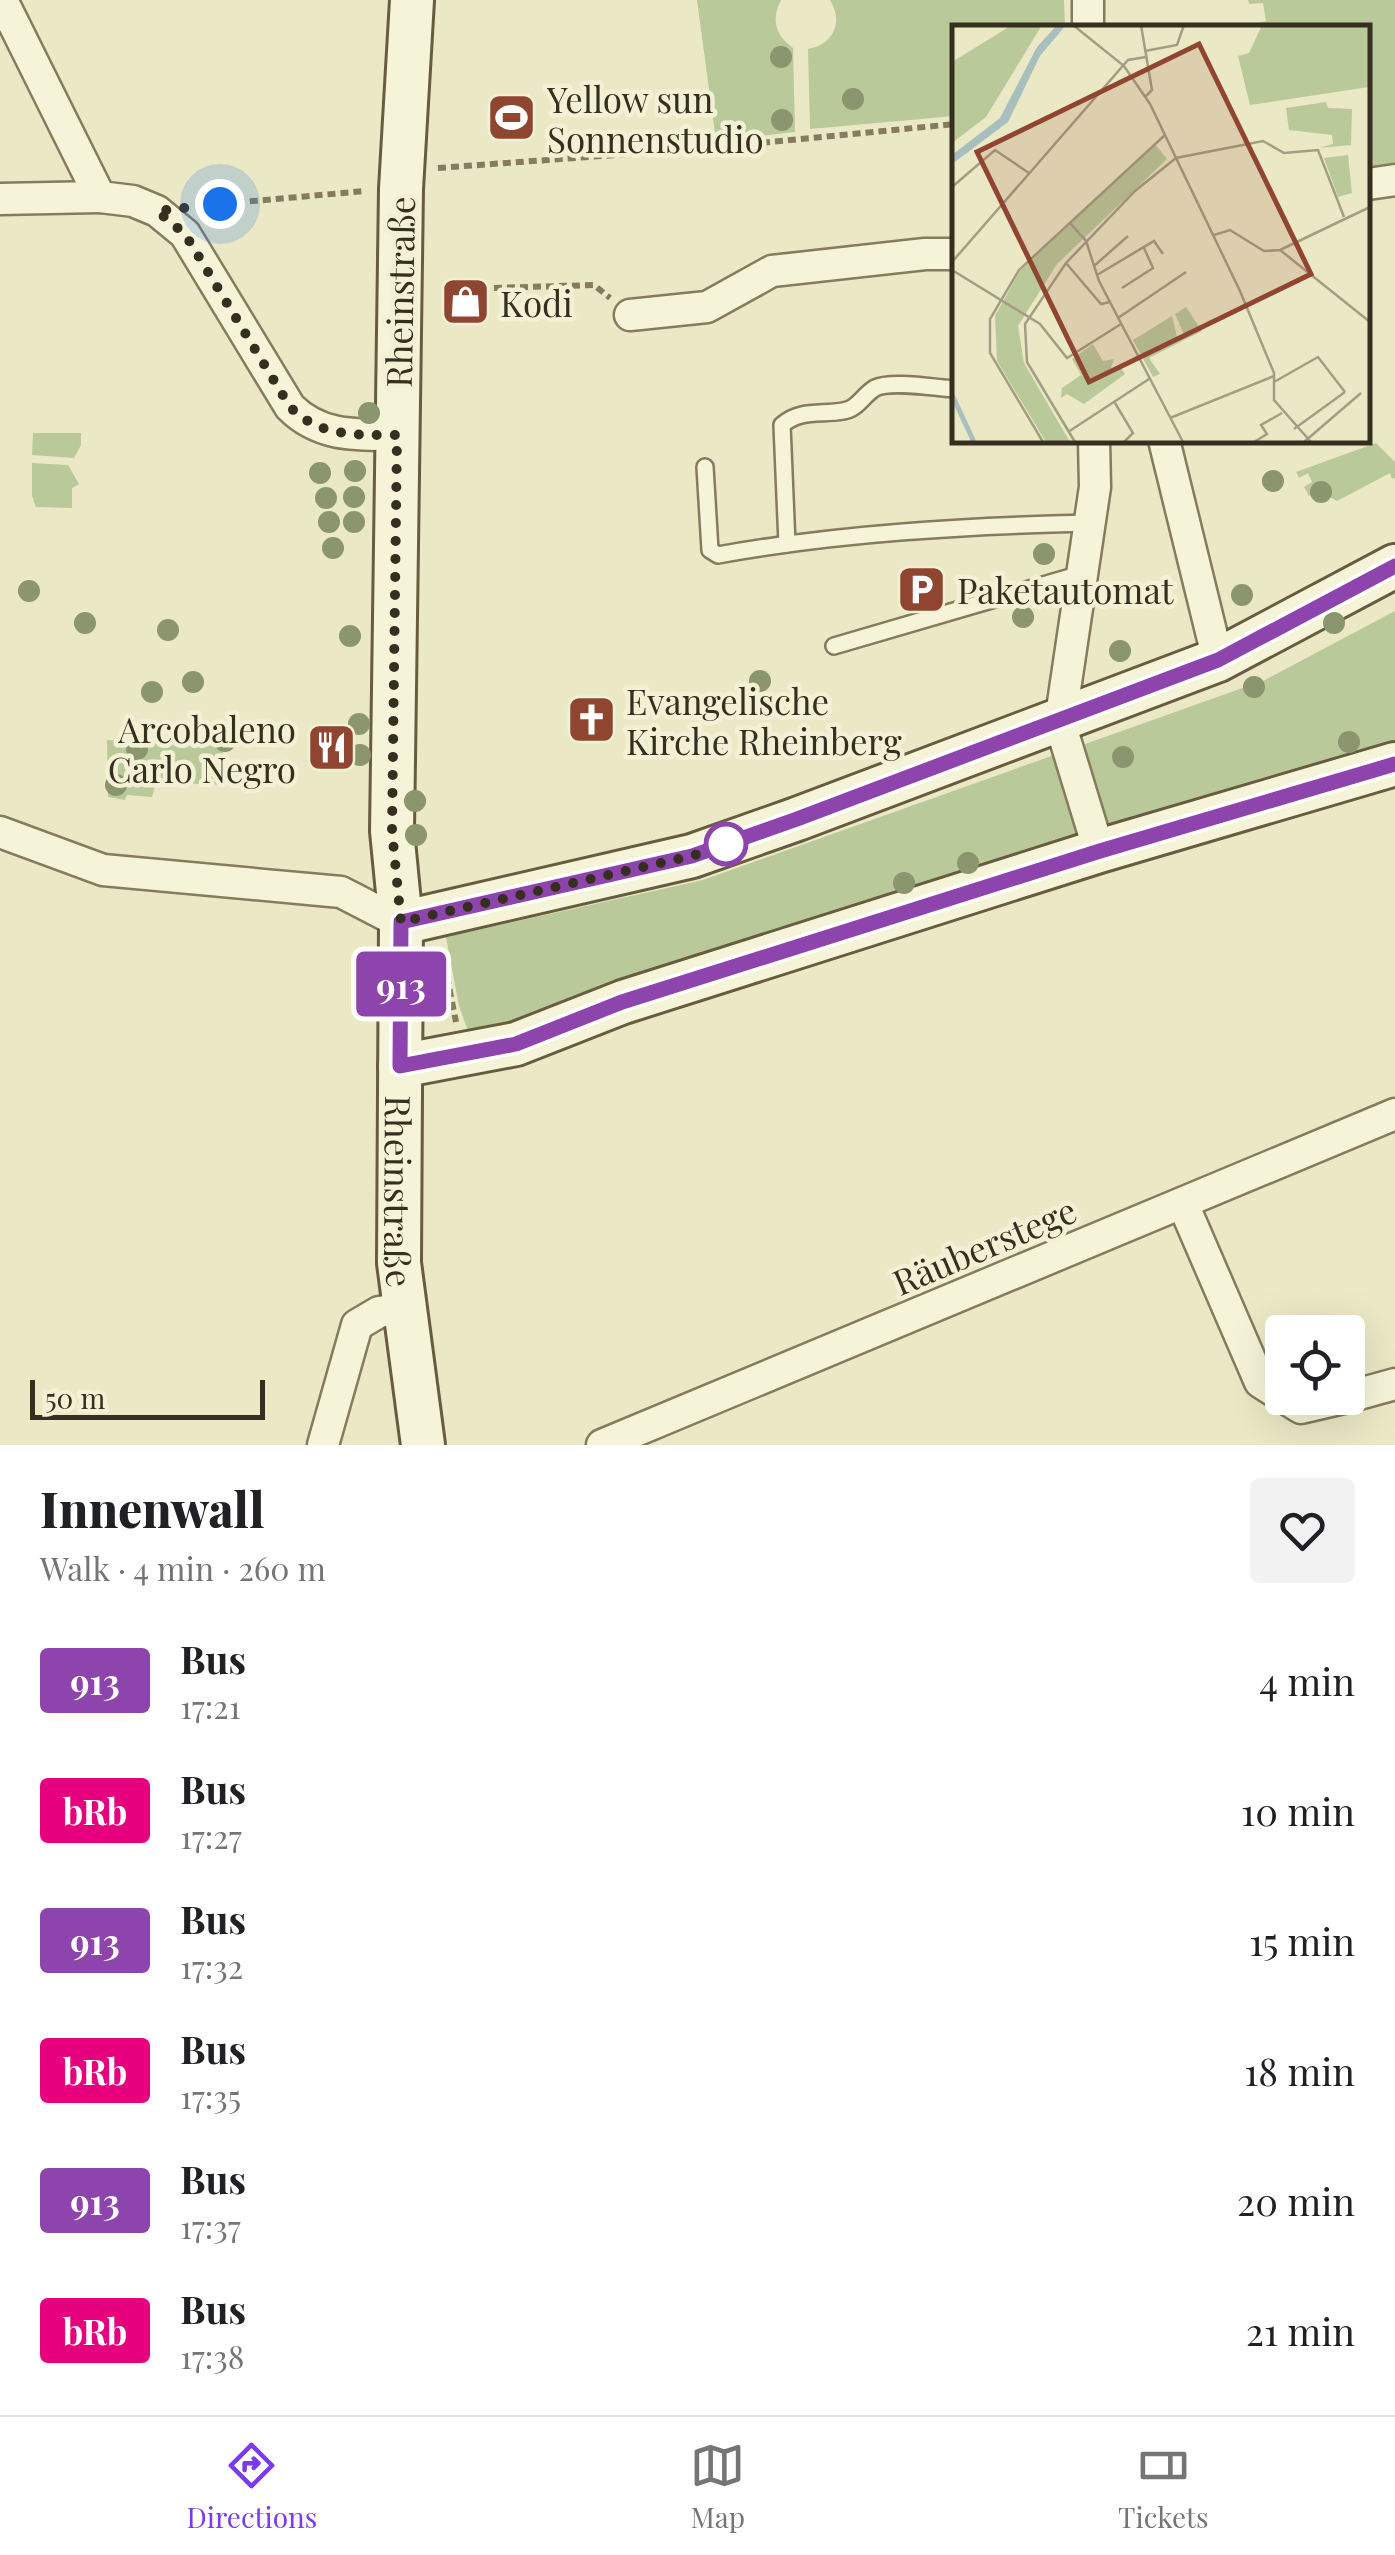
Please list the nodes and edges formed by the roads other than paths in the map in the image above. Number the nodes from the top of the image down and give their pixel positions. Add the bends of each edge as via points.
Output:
1 (2, 0) edge
2 (412, 0) edge
3 (1395, 180) edge
4 (1370, 184) edge
5 (100, 197) junction
6 (0, 200) edge
7 (952, 254) edge
8 (630, 314) road end
9 (952, 389) edge
10 (397, 435) junction
11 (1094, 442) edge
12 (1164, 442) edge
13 (704, 467) dead end
14 (1089, 522) junction
15 (787, 544) junction
16 (1395, 566) edge
17 (1084, 573) junction
18 (834, 646) dead end
19 (1218, 660) junction
20 (1060, 722) junction
21 (1395, 764) edge
22 (0, 832) edge
23 (1100, 851) junction
24 (401, 922) junction
25 (400, 1066) junction
26 (1395, 1114) edge
27 (1183, 1204) junction
28 (404, 1308) junction
29 (1395, 1384) edge
30 (1265, 1385) edge
31 (1365, 1392) edge
32 (323, 1445) edge
33 (423, 1445) edge
34 (602, 1445) edge

1 - 5 street
2 - 10 street, Rheinstraße
3 - 4 street
5 - 6 street
5 - 10 street via 157,211 185,234 305,422 344,434
7 - 8 street via 772,271 708,306
9 - 15 lane via 884,385 847,411 787,420 781,457
10 - 24 street, Rheinstraße via 392,831
11 - 14 street
12 - 19 street
13 - 15 lane via 710,550 718,555
14 - 15 lane
14 - 17 street
16 - 19 street
17 - 18 lane
17 - 20 street
19 - 20 street
20 - 23 street
20 - 24 street via 692,856
21 - 23 street
22 - 24 street via 103,870 341,892
23 - 25 street via 622,1002 516,1044
24 - 25 street, Rheinstraße
25 - 28 street, Rheinstraße
26 - 27 street, Räuberstege
27 - 30 street
27 - 34 street, Räuberstege
28 - 32 street, Rheinstraße via 357,1325
28 - 33 street
29 - 31 street

